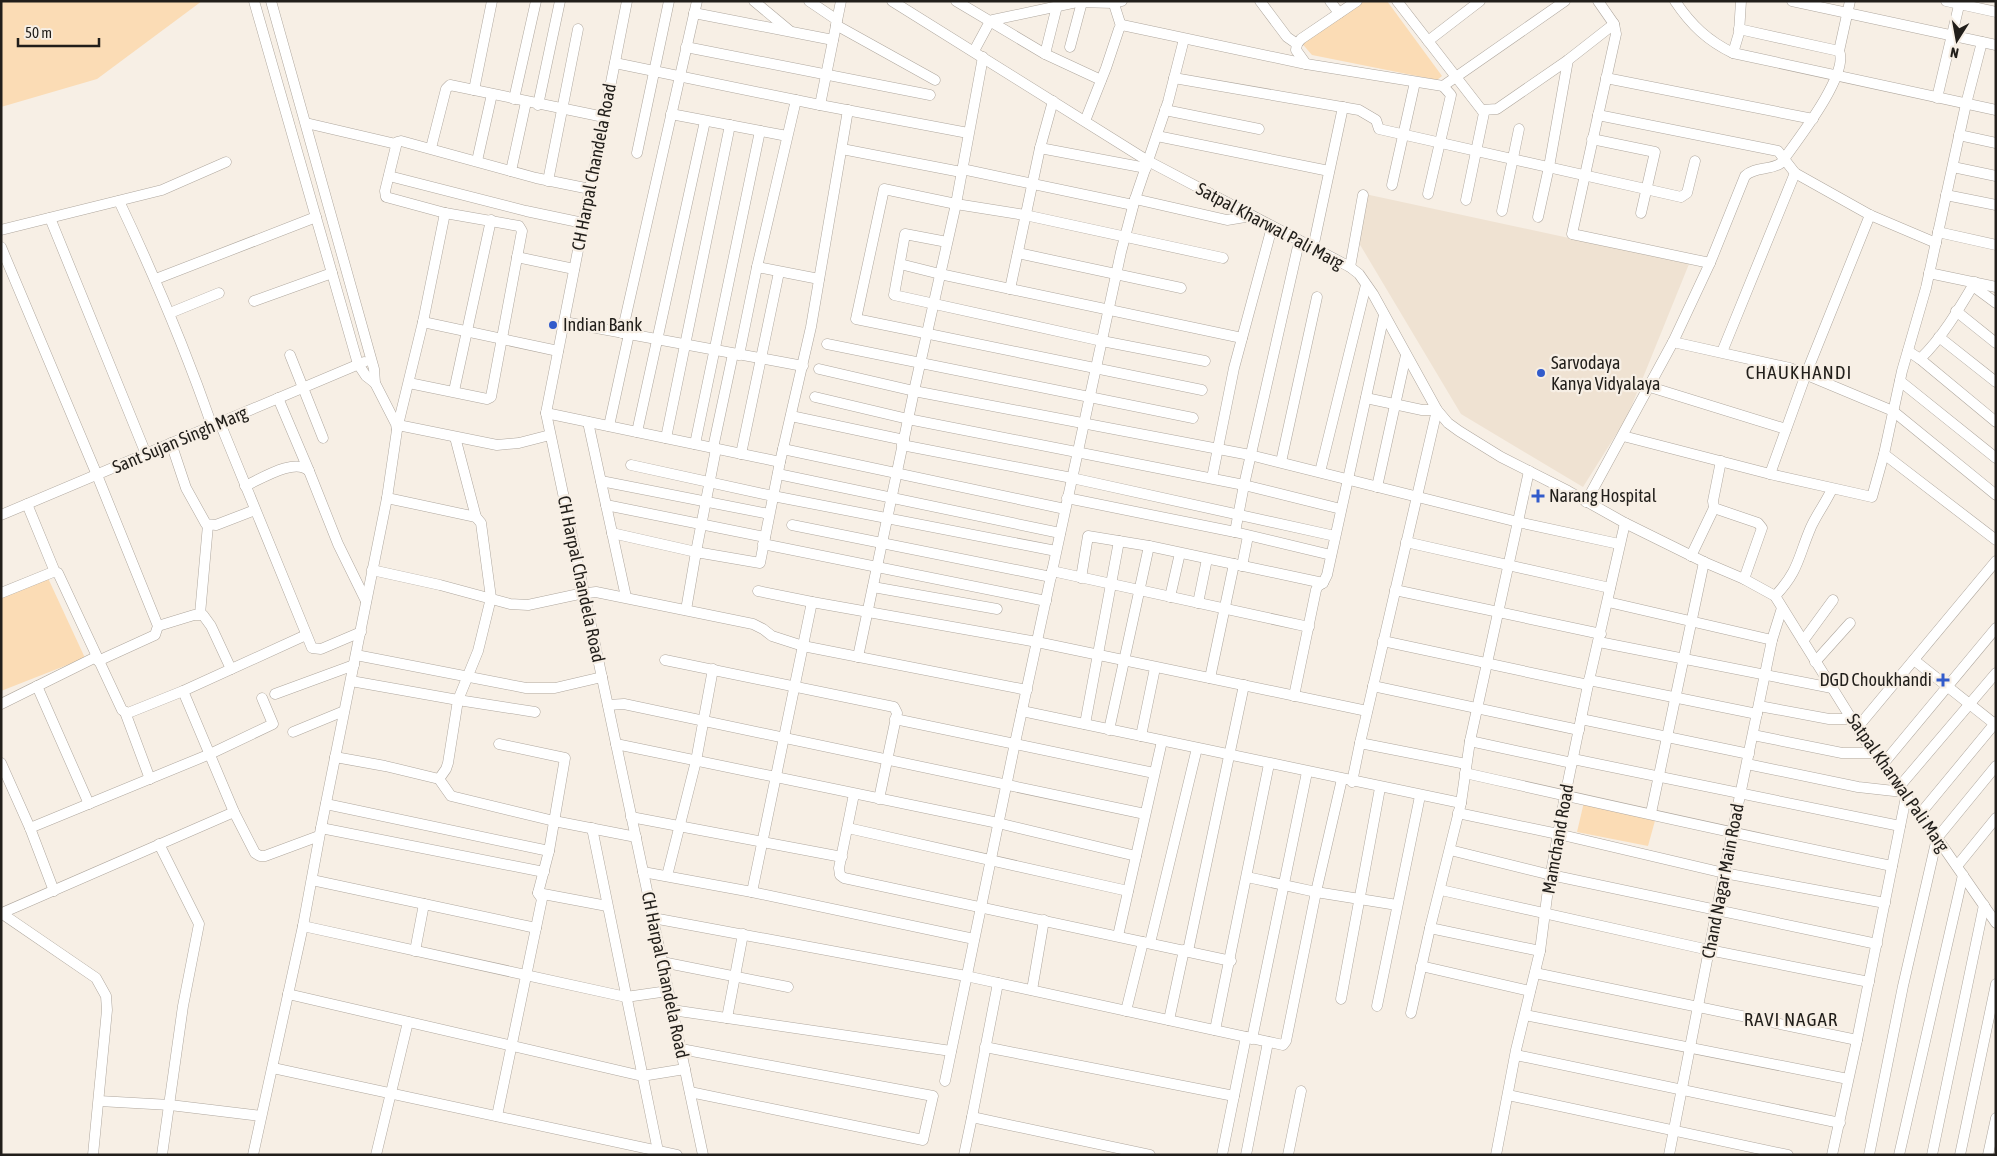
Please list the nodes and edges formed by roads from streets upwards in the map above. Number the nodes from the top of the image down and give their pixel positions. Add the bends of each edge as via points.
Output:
1 (254, 1) edge
2 (271, 1) edge
3 (492, 1) edge
4 (536, 1) edge
5 (560, 1) edge
6 (627, 1) edge
7 (670, 1) edge
8 (697, 1) edge
9 (754, 1) edge
10 (809, 1) edge
11 (840, 1) edge
12 (892, 1) edge
13 (956, 1) edge
14 (1260, 1) edge
15 (1330, 1) edge
16 (1357, 1) edge
17 (1397, 1) edge
18 (1480, 1) edge
19 (1565, 1) edge
20 (1598, 1) edge
21 (1675, 1) edge
22 (1688, 1) edge
23 (1792, 1) edge
24 (1850, 1) edge
25 (1946, 1) edge
26 (1071, 2) edge
27 (1082, 2) edge
28 (1116, 2) edge
29 (1739, 3) edge
30 (1960, 3) edge
31 (1057, 6) junction
32 (1682, 11) junction
33 (1996, 12) edge
34 (694, 13) junction
35 (1339, 13) junction
36 (1847, 13) junction
37 (836, 22) junction
38 (990, 22) junction
39 (1614, 24) junction
40 (1122, 26) junction
41 (578, 29) dead end
42 (1739, 29) junction
43 (791, 31) junction
44 (1952, 36) junction
45 (1184, 39) junction
46 (833, 40) junction
47 (1428, 41) junction
48 (1982, 42) junction
49 (1297, 44) junction
50 (1996, 45) edge
51 (686, 47) junction
52 (1070, 48) dead end
53 (1839, 51) junction
54 (1734, 53) junction
55 (978, 54) junction
56 (1045, 54) junction
57 (1568, 60) junction
58 (615, 63) junction
59 (1306, 64) junction
60 (656, 70) junction
61 (681, 75) junction
62 (826, 75) junction
63 (1836, 75) junction
64 (1174, 78) junction
65 (1456, 78) junction
66 (1606, 78) junction
67 (935, 80) dead end
68 (1101, 80) junction
69 (1415, 82) junction
70 (1444, 86) junction
71 (474, 90) junction
72 (492, 94) junction
73 (930, 95) dead end
74 (1938, 98) junction
75 (514, 100) junction
76 (796, 100) junction
77 (1053, 101) junction
78 (526, 102) junction
79 (1966, 104) junction
80 (538, 105) junction
81 (820, 105) junction
82 (1343, 108) junction
83 (563, 110) junction
84 (848, 110) junction
85 (1165, 110) junction
86 (1482, 110) junction
87 (1996, 110) edge
88 (671, 114) junction
89 (1598, 115) junction
90 (604, 118) junction
91 (1813, 119) junction
92 (704, 121) junction
93 (1085, 121) junction
94 (306, 123) junction
95 (730, 125) junction
96 (1519, 129) dead end
97 (1259, 130) dead end
98 (760, 131) junction
99 (968, 133) junction
100 (1404, 135) junction
101 (1960, 135) junction
102 (787, 136) junction
103 (1157, 136) junction
104 (1592, 139) junction
105 (1440, 143) junction
106 (1996, 143) edge
107 (396, 144) junction
108 (432, 148) junction
109 (1040, 148) junction
110 (842, 149) junction
111 (1477, 151) junction
112 (637, 153) dead end
113 (1513, 159) junction
114 (1784, 159) junction
115 (477, 161) junction
116 (226, 162) dead end
117 (1695, 162) dead end
118 (1147, 165) junction
119 (1549, 166) junction
120 (1952, 167) junction
121 (511, 171) junction
122 (962, 171) junction
123 (1329, 171) junction
124 (1795, 173) junction
125 (1584, 174) junction
126 (389, 176) junction
127 (1996, 176) edge
128 (548, 181) junction
129 (1032, 184) junction
130 (1392, 185) dead end
131 (590, 189) junction
132 (1646, 189) junction
133 (1428, 194) dead end
134 (1363, 195) dead end
135 (1946, 195) junction
136 (1466, 200) dead end
137 (119, 201) junction
138 (1134, 202) junction
139 (956, 204) junction
140 (1996, 205) edge
141 (1502, 211) dead end
142 (445, 213) junction
143 (1641, 213) dead end
144 (1025, 215) junction
145 (1870, 215) junction
146 (1251, 216) junction
147 (1538, 216) dead end
148 (316, 217) junction
149 (50, 218) junction
150 (491, 220) junction
151 (583, 223) junction
152 (1272, 227) junction
153 (1, 230) edge
154 (1125, 236) junction
155 (1937, 237) junction
156 (947, 242) junction
157 (1299, 242) junction
158 (1996, 245) edge
159 (1, 247) edge
160 (1313, 248) junction
161 (1018, 253) junction
162 (517, 257) junction
163 (1222, 258) dead end
164 (1710, 263) junction
165 (900, 264) junction
166 (757, 267) junction
167 (1350, 268) junction
168 (574, 269) junction
169 (779, 272) junction
170 (332, 273) junction
171 (1929, 273) junction
172 (940, 274) junction
173 (1117, 274) junction
174 (156, 279) junction
175 (819, 279) junction
176 (1974, 284) junction
177 (1366, 285) junction
178 (1996, 287) edge
179 (1181, 288) dead end
180 (1010, 289) junction
181 (219, 293) dead end
182 (1317, 297) dead end
183 (254, 301) dead end
184 (1996, 303) edge
185 (934, 304) junction
186 (1109, 310) junction
187 (1956, 311) junction
188 (170, 313) junction
189 (1384, 315) junction
190 (423, 322) junction
191 (564, 322) junction
192 (467, 332) junction
193 (625, 334) junction
194 (927, 334) junction
195 (1939, 336) junction
196 (1242, 338) junction
197 (502, 340) junction
198 (658, 340) junction
199 (1102, 341) junction
200 (1673, 342) junction
201 (1996, 343) edge
202 (827, 344) dead end
203 (686, 345) junction
204 (558, 351) junction
205 (714, 351) junction
206 (1908, 351) junction
207 (1722, 352) junction
208 (1406, 354) junction
209 (290, 355) dead end
210 (736, 355) junction
211 (371, 359) junction
212 (1920, 359) junction
213 (760, 360) junction
214 (1206, 361) dead end
215 (358, 364) junction
216 (920, 364) junction
217 (802, 366) junction
218 (1096, 368) junction
219 (819, 369) dead end
220 (1806, 374) junction
221 (1900, 381) junction
222 (1996, 382) edge
223 (375, 383) junction
224 (409, 383) junction
225 (1650, 387) junction
226 (302, 388) junction
227 (1202, 390) dead end
228 (454, 391) junction
229 (914, 391) junction
230 (815, 397) dead end
231 (278, 398) junction
232 (1090, 398) junction
233 (1366, 398) junction
234 (1395, 404) junction
235 (1437, 410) junction
236 (1892, 410) junction
237 (546, 413) junction
238 (791, 416) junction
239 (1193, 418) dead end
240 (908, 419) junction
241 (588, 422) junction
242 (1996, 422) edge
243 (1084, 423) junction
244 (216, 424) junction
245 (609, 426) junction
246 (398, 428) junction
247 (1786, 429) junction
248 (638, 432) junction
249 (550, 435) junction
250 (1623, 436) junction
251 (455, 437) junction
252 (323, 438) dead end
253 (666, 438) junction
254 (171, 443) junction
255 (903, 443) junction
256 (695, 444) junction
257 (715, 448) junction
258 (1217, 448) junction
259 (783, 449) junction
260 (1078, 452) junction
261 (146, 454) junction
262 (741, 454) junction
263 (1884, 454) junction
264 (1250, 455) junction
265 (1996, 458) edge
266 (1721, 461) junction
267 (780, 462) junction
268 (1281, 462) junction
269 (631, 464) dead end
270 (309, 470) junction
271 (1529, 470) junction
272 (1320, 472) junction
273 (897, 473) junction
274 (778, 474) junction
275 (1770, 474) junction
276 (97, 475) junction
277 (1072, 478) junction
278 (1212, 478) junction
279 (1348, 480) junction
280 (601, 482) junction
281 (710, 482) junction
282 (1244, 485) junction
283 (246, 486) junction
284 (1377, 487) junction
285 (1832, 489) junction
286 (773, 496) junction
287 (1416, 496) junction
288 (1996, 496) edge
289 (387, 498) junction
290 (891, 498) junction
291 (706, 502) junction
292 (1586, 502) junction
293 (27, 504) junction
294 (1066, 504) junction
295 (606, 505) junction
296 (1714, 508) junction
297 (1341, 509) junction
298 (256, 510) junction
299 (769, 514) junction
300 (1, 515) edge
301 (1238, 515) junction
302 (476, 517) junction
303 (887, 519) junction
304 (1518, 522) junction
305 (702, 524) junction
306 (1625, 524) junction
307 (208, 525) junction
308 (792, 525) dead end
309 (1235, 532) junction
310 (612, 533) junction
311 (1060, 533) junction
312 (1248, 536) junction
313 (1335, 536) junction
314 (1996, 540) edge
315 (764, 541) junction
316 (1119, 541) junction
317 (1406, 542) junction
318 (882, 544) junction
319 (1619, 544) junction
320 (1149, 546) junction
321 (1056, 551) junction
322 (696, 552) junction
323 (1180, 553) junction
324 (1331, 555) junction
325 (1691, 556) junction
326 (1207, 559) junction
327 (1704, 562) junction
328 (1238, 565) junction
329 (877, 566) junction
330 (1508, 566) junction
331 (1994, 566) edge
332 (372, 570) junction
333 (55, 572) junction
334 (1051, 574) junction
335 (1081, 578) junction
336 (1744, 578) junction
337 (1324, 583) junction
338 (1110, 584) junction
339 (873, 586) junction
340 (1610, 588) junction
341 (1139, 590) junction
342 (1395, 590) junction
343 (758, 591) dead end
344 (1, 593) edge
345 (584, 593) junction
346 (1775, 596) junction
347 (1170, 597) junction
348 (491, 598) junction
349 (626, 598) junction
350 (1046, 600) junction
351 (1833, 600) dead end
352 (366, 601) junction
353 (812, 602) junction
354 (1608, 602) junction
355 (1198, 603) junction
356 (1782, 608) junction
357 (997, 609) dead end
358 (1224, 609) junction
359 (686, 610) junction
360 (868, 612) junction
361 (1498, 613) junction
362 (200, 614) junction
363 (1692, 620) junction
364 (1850, 623) dead end
365 (158, 626) junction
366 (1310, 627) junction
367 (1996, 628) edge
368 (361, 632) junction
369 (306, 635) junction
370 (1600, 638) junction
371 (1772, 640) junction
372 (1383, 641) junction
373 (1803, 641) junction
374 (1037, 642) junction
375 (803, 646) junction
376 (1097, 655) junction
377 (858, 657) junction
378 (97, 659) junction
379 (1684, 659) junction
380 (355, 660) junction
381 (665, 660) dead end
382 (1914, 660) junction
383 (1124, 662) junction
384 (1816, 662) junction
385 (1487, 663) junction
386 (1154, 668) junction
387 (231, 669) junction
388 (713, 669) junction
389 (1996, 673) edge
390 (1764, 675) junction
391 (468, 676) junction
392 (602, 677) junction
393 (1210, 678) junction
394 (351, 681) junction
395 (1588, 683) junction
396 (795, 685) junction
397 (37, 686) junction
398 (1244, 686) junction
399 (1373, 686) junction
400 (1948, 687) junction
401 (1832, 688) junction
402 (1026, 690) junction
403 (183, 691) junction
404 (275, 694) dead end
405 (1294, 696) junction
406 (262, 698) dead end
407 (1676, 698) junction
408 (458, 700) junction
409 (1, 704) edge
410 (1970, 704) junction
411 (608, 706) junction
412 (1477, 710) junction
413 (1758, 710) junction
414 (344, 711) junction
415 (1022, 711) junction
416 (1367, 711) junction
417 (125, 712) junction
418 (535, 712) dead end
419 (895, 719) junction
420 (1581, 719) junction
421 (703, 721) junction
422 (1085, 724) junction
423 (1854, 724) junction
424 (1995, 724) edge
425 (1109, 730) junction
426 (1579, 730) junction
427 (292, 732) dead end
428 (1753, 734) junction
429 (1141, 736) junction
430 (1668, 737) junction
431 (784, 738) junction
432 (1162, 741) junction
433 (1470, 741) junction
434 (1015, 743) junction
435 (1360, 743) junction
436 (499, 744) dead end
437 (616, 744) junction
438 (1197, 748) junction
439 (1874, 753) junction
440 (210, 754) junction
441 (1230, 756) junction
442 (335, 757) junction
443 (888, 758) junction
444 (1748, 759) junction
445 (696, 761) junction
446 (1572, 761) junction
447 (1, 764) edge
448 (1269, 764) junction
449 (1883, 764) junction
450 (1996, 766) edge
451 (1466, 769) junction
452 (1307, 772) junction
453 (1154, 773) junction
454 (1660, 776) junction
455 (775, 778) junction
456 (150, 779) junction
457 (439, 779) junction
458 (1347, 780) junction
459 (1007, 784) junction
460 (1380, 788) junction
461 (1903, 792) junction
462 (854, 794) junction
463 (1740, 794) junction
464 (1420, 796) junction
465 (1565, 796) junction
466 (879, 799) junction
467 (90, 804) junction
468 (326, 804) junction
469 (1459, 808) junction
470 (234, 812) junction
471 (1651, 813) junction
472 (1145, 814) junction
473 (1920, 814) junction
474 (631, 817) junction
475 (1996, 818) edge
476 (554, 821) junction
477 (998, 823) junction
478 (680, 825) junction
479 (1900, 826) junction
480 (30, 828) junction
481 (592, 828) junction
482 (848, 828) junction
483 (320, 832) junction
484 (1732, 833) junction
485 (1558, 834) junction
486 (636, 837) junction
487 (1937, 838) junction
488 (762, 842) junction
489 (159, 844) junction
490 (1450, 850) junction
491 (549, 851) junction
492 (1136, 856) junction
493 (842, 857) junction
494 (991, 860) junction
495 (1892, 866) junction
496 (1960, 871) junction
497 (544, 872) junction
498 (643, 872) junction
499 (1724, 873) junction
500 (1550, 875) junction
501 (667, 876) junction
502 (1247, 878) junction
503 (312, 880) junction
504 (1283, 884) junction
505 (54, 890) junction
506 (1441, 890) junction
507 (1128, 891) junction
508 (752, 892) junction
509 (1316, 892) junction
510 (538, 893) junction
511 (1360, 898) junction
512 (1885, 903) junction
513 (424, 904) junction
514 (1397, 905) junction
515 (1984, 905) junction
516 (607, 906) junction
517 (981, 906) junction
518 (1717, 910) junction
519 (1, 913) edge
520 (1546, 914) junction
521 (653, 918) junction
522 (1995, 918) edge
523 (1044, 920) junction
524 (303, 926) junction
525 (536, 928) junction
526 (1430, 928) junction
527 (743, 934) junction
528 (1118, 936) junction
529 (974, 939) junction
530 (1147, 942) junction
531 (1876, 944) junction
532 (1709, 950) junction
533 (415, 951) junction
534 (1186, 951) junction
535 (1540, 951) junction
536 (1231, 961) junction
537 (662, 962) junction
538 (1422, 966) junction
539 (1535, 973) junction
540 (526, 975) junction
541 (966, 976) junction
542 (735, 978) junction
543 (998, 982) junction
544 (1869, 982) junction
545 (1996, 984) edge
546 (788, 987) dead end
547 (1032, 990) junction
548 (668, 991) junction
549 (1530, 991) junction
550 (288, 994) junction
551 (626, 998) junction
552 (1341, 999) dead end
553 (1376, 1006) dead end
554 (1698, 1006) junction
555 (672, 1010) junction
556 (1126, 1011) junction
557 (1411, 1013) dead end
558 (1525, 1015) junction
559 (727, 1018) junction
560 (1169, 1020) junction
561 (408, 1022) junction
562 (1215, 1030) junction
563 (1249, 1038) junction
564 (1858, 1040) junction
565 (1268, 1042) junction
566 (512, 1046) junction
567 (985, 1047) junction
568 (1690, 1048) junction
569 (680, 1049) junction
570 (951, 1051) junction
571 (1516, 1055) junction
572 (273, 1068) junction
573 (685, 1069) junction
574 (642, 1076) junction
575 (1848, 1079) junction
576 (945, 1081) dead end
577 (1301, 1091) dead end
578 (1682, 1091) junction
579 (690, 1092) junction
580 (391, 1093) junction
581 (1508, 1095) junction
582 (1234, 1096) junction
583 (99, 1101) junction
584 (170, 1106) junction
585 (260, 1116) junction
586 (497, 1116) junction
587 (972, 1117) junction
588 (1996, 1118) edge
589 (1840, 1123) junction
590 (1674, 1131) junction
591 (658, 1151) junction
592 (1672, 1154) edge
593 (93, 1155) edge
594 (162, 1155) edge
595 (253, 1155) edge
596 (376, 1155) edge
597 (677, 1155) edge
598 (703, 1155) edge
599 (964, 1155) edge
600 (1150, 1155) edge
601 (1222, 1155) edge
602 (1246, 1155) edge
603 (1288, 1155) edge
604 (1496, 1155) edge
605 (1788, 1155) edge
606 (1832, 1155) edge
607 (1869, 1155) edge
608 (1899, 1155) edge
609 (1932, 1155) edge
610 (1960, 1155) edge
611 (1988, 1155) edge

1 - 148 street
2 - 94 street
3 - 71 street
4 - 75 street
5 - 80 street
6 - 58 street, CH Harpal Chandela Road
7 - 60 street
8 - 34 street
9 - 43 street
10 - 37 street
11 - 37 street
12 - 55 street, Satpal Kharwal Pali Marg
13 - 38 street
14 - 49 street via 1287,37
15 - 35 street
16 - 35 street
17 - 47 street
18 - 47 street
19 - 65 street
20 - 39 street
21 - 32 street
22 - 32 street
23 - 36 street
24 - 36 street
25 - 30 street
26 - 27 street
26 - 31 street
27 - 28 street
27 - 52 street
28 - 40 street
29 - 42 street
30 - 33 street
30 - 44 street
31 - 38 street
31 - 56 street
32 - 54 street via 1695,28 1714,44
34 - 43 street
34 - 51 street
35 - 49 street
36 - 44 street
36 - 53 street
37 - 46 street
37 - 67 street
38 - 55 street
38 - 56 street
39 - 57 street
39 - 66 street via 1616,34
40 - 45 street
40 - 68 street
41 - 83 street
42 - 53 street
42 - 54 street
43 - 46 street
44 - 48 street
44 - 74 street
45 - 59 street
45 - 64 street
46 - 62 street
47 - 65 street
48 - 50 street
48 - 79 street
49 - 59 street via 1296,50
51 - 61 street
51 - 62 street
53 - 63 street
54 - 63 street
55 - 77 street, Satpal Kharwal Pali Marg
55 - 99 street
56 - 68 street
57 - 86 street via 1497,109
57 - 119 street
58 - 60 street
58 - 90 street, CH Harpal Chandela Road
59 - 69 street
60 - 61 street
60 - 112 street
61 - 76 street
61 - 88 street
62 - 73 street
62 - 81 street
63 - 74 street
63 - 91 street
64 - 82 street
64 - 85 street
65 - 70 street
65 - 86 street
66 - 89 street
66 - 91 street
68 - 93 street
69 - 70 street
69 - 100 street
70 - 105 street via 1451,95
71 - 72 street
71 - 108 street via 452,85 447,87
72 - 75 street
72 - 115 street
74 - 79 street
75 - 78 street
76 - 81 street
76 - 102 street
77 - 93 street, Satpal Kharwal Pali Marg
77 - 109 street
78 - 80 street
78 - 121 street
79 - 87 street
79 - 101 street
80 - 83 street
81 - 84 street
82 - 100 street via 1359,110 1376,120 1379,129
82 - 123 street
83 - 90 street
83 - 128 street
84 - 99 street
84 - 110 street
85 - 97 street
85 - 103 street
86 - 111 street
88 - 92 street
88 - 193 street
89 - 104 street
89 - 114 street via 1778,152
90 - 131 street, CH Harpal Chandela Road
91 - 114 street
92 - 95 street
92 - 198 street
93 - 118 street, Satpal Kharwal Pali Marg
94 - 107 street
94 - 211 street
95 - 98 street
95 - 203 street
96 - 113 street
98 - 102 street
98 - 205 street
99 - 122 street
100 - 105 street
100 - 130 street
101 - 106 street
101 - 120 street
102 - 166 street
103 - 118 street
103 - 123 street
104 - 125 street
104 - 132 street via 1655,152
105 - 111 street
105 - 133 street
107 - 108 street via 401,141
107 - 126 street
108 - 115 street
109 - 118 street
109 - 129 street
110 - 122 street
110 - 175 street
111 - 113 street
111 - 136 street
113 - 119 street
113 - 141 street
114 - 124 street
114 - 164 street via 1774,168 1752,171 1745,176
115 - 121 street
116 - 137 street via 162,190
117 - 132 street via 1685,195 1681,197
118 - 138 street
118 - 146 street, Satpal Kharwal Pali Marg
119 - 125 street
119 - 147 street
120 - 127 street
120 - 135 street
121 - 128 street
122 - 129 street
122 - 139 street
123 - 160 street
124 - 145 street
124 - 207 street
125 - 132 street
125 - 164 street via 1572,234
126 - 142 street via 386,197
126 - 151 street
128 - 131 street
129 - 138 street
129 - 144 street
131 - 151 street, CH Harpal Chandela Road
132 - 143 street
134 - 167 street
135 - 140 street
135 - 155 street
137 - 149 street
137 - 174 street
138 - 146 street via 1227,220
138 - 154 street
139 - 144 street
139 - 156 street
139 - 194 street via 884,188 856,318
142 - 150 street
142 - 190 street
144 - 154 street
144 - 161 street
145 - 155 street
145 - 220 street
146 - 152 street, Satpal Kharwal Pali Marg
148 - 170 street
148 - 174 street
149 - 153 street
149 - 261 street
150 - 162 street via 522,229
150 - 192 street
151 - 168 street, CH Harpal Chandela Road
152 - 157 street, Satpal Kharwal Pali Marg
152 - 196 street
154 - 163 street
154 - 173 street
155 - 158 street
155 - 171 street
156 - 165 street via 905,234
156 - 172 street
157 - 160 street, Satpal Kharwal Pali Marg
157 - 264 street
159 - 276 street
160 - 167 street, Satpal Kharwal Pali Marg
161 - 173 street
161 - 180 street
162 - 168 street
162 - 197 street
164 - 200 street
165 - 172 street
165 - 185 street via 894,295
166 - 169 street
166 - 210 street
167 - 177 street, Satpal Kharwal Pali Marg
168 - 191 street, CH Harpal Chandela Road
169 - 175 street
169 - 213 street
170 - 183 street
170 - 215 street
171 - 176 street
171 - 206 street
172 - 180 street
172 - 185 street
173 - 179 street
173 - 186 street
174 - 188 street
175 - 217 street
176 - 178 street
176 - 184 street
176 - 187 street
177 - 189 street, Satpal Kharwal Pali Marg
177 - 272 street
180 - 186 street
181 - 188 street
182 - 268 street
185 - 194 street
185 - 199 street
186 - 196 street
186 - 199 street
187 - 195 street
187 - 201 street
188 - 244 street
189 - 208 street, Satpal Kharwal Pali Marg
189 - 233 street
190 - 192 street
190 - 224 street
191 - 193 street
191 - 204 street, CH Harpal Chandela Road
192 - 197 street
192 - 228 street
193 - 198 street
193 - 245 street
194 - 216 street
194 - 218 street
195 - 212 street
195 - 222 street
196 - 258 street
197 - 204 street
197 - 228 street via 491,397
198 - 203 street
198 - 248 street
199 - 214 street
199 - 218 street
200 - 207 street
200 - 225 street
202 - 216 street
203 - 205 street
203 - 253 street
204 - 237 street, CH Harpal Chandela Road
205 - 210 street
205 - 256 street
206 - 212 street
206 - 221 street
207 - 220 street
208 - 234 street
208 - 235 street, Satpal Kharwal Pali Marg
209 - 226 street
210 - 213 street
210 - 257 street
211 - 215 street, Sant Sujan Singh Marg
211 - 223 street
212 - 242 street
213 - 217 street
213 - 262 street
215 - 223 street
215 - 226 street, Sant Sujan Singh Marg
216 - 229 street
216 - 232 street
217 - 238 street
218 - 227 street
218 - 232 street
219 - 229 street
220 - 236 street
220 - 247 street
221 - 236 street
221 - 265 street
223 - 246 street
224 - 228 street
224 - 246 street
225 - 247 street
225 - 250 street
226 - 231 street, Sant Sujan Singh Marg
226 - 252 street
229 - 240 street
229 - 243 street
230 - 240 street
231 - 244 street, Sant Sujan Singh Marg
231 - 270 street
232 - 239 street
232 - 243 street
233 - 234 street
233 - 279 street
234 - 235 street
234 - 284 street
235 - 271 street, Satpal Kharwal Pali Marg via 1448,423 1467,436
235 - 287 street
236 - 263 street
236 - 288 street
237 - 241 street
237 - 249 street, CH Harpal Chandela Road
238 - 255 street
238 - 259 street
240 - 255 street
240 - 260 street
241 - 245 street
241 - 280 street
243 - 258 street
243 - 260 street
244 - 254 street, Sant Sujan Singh Marg
244 - 283 street
245 - 248 street
246 - 251 street
246 - 289 street
247 - 275 street
248 - 253 street
249 - 251 street via 502,445
249 - 345 street, CH Harpal Chandela Road
250 - 266 street
250 - 292 street
251 - 302 street
253 - 256 street
254 - 261 street, Sant Sujan Singh Marg
254 - 307 street via 186,488
255 - 273 street
255 - 277 street
256 - 257 street
257 - 262 street
257 - 281 street
258 - 264 street
258 - 278 street
259 - 267 street
259 - 273 street
260 - 277 street
260 - 278 street
261 - 276 street, Sant Sujan Singh Marg
262 - 267 street
263 - 285 street via 1872,497
263 - 314 street
264 - 268 street
264 - 282 street
266 - 275 street
266 - 296 street
267 - 274 street
268 - 272 street
269 - 281 street
270 - 283 street via 290,466
270 - 352 street via 338,544
271 - 292 street, Satpal Kharwal Pali Marg
271 - 304 street
272 - 279 street
273 - 290 street
273 - 294 street
274 - 286 street
274 - 290 street
275 - 285 street
276 - 293 street, Sant Sujan Singh Marg
276 - 365 street
277 - 294 street
277 - 301 street
278 - 282 street
279 - 284 street
279 - 297 street
280 - 291 street
280 - 295 street
281 - 286 street
281 - 291 street
282 - 297 street
282 - 301 street
283 - 298 street
284 - 287 street
285 - 346 street via 1810,528 1797,568
286 - 299 street
286 - 303 street
287 - 304 street
287 - 317 street
289 - 302 street
289 - 332 street
290 - 303 street
290 - 311 street
291 - 299 street
291 - 305 street
292 - 306 street, Satpal Kharwal Pali Marg
293 - 300 street, Sant Sujan Singh Marg
293 - 333 street
294 - 309 street
294 - 311 street
295 - 305 street
295 - 310 street
296 - 325 street
296 - 336 street via 1761,525 1761,534
297 - 313 street
298 - 307 street
298 - 369 street
299 - 315 street
301 - 309 street
301 - 313 street
302 - 348 street via 482,532
303 - 318 street
303 - 321 street
304 - 319 street
304 - 330 street
305 - 315 street
305 - 322 street
306 - 319 street, Mamchand Road
306 - 325 street, Satpal Kharwal Pali Marg
307 - 362 street
308 - 318 street
309 - 312 street
310 - 322 street
310 - 349 street
311 - 321 street
312 - 324 street
312 - 328 street
313 - 324 street
315 - 322 street via 760,563
315 - 329 street
316 - 320 street
316 - 335 street via 1088,536
316 - 338 street
317 - 330 street
317 - 342 street
318 - 329 street
318 - 334 street
319 - 340 street, Mamchand Road
320 - 323 street
320 - 341 street
321 - 334 street
322 - 359 street
323 - 326 street
323 - 347 street
324 - 337 street
325 - 327 street, Satpal Kharwal Pali Marg
326 - 328 street
326 - 355 street
327 - 336 street, Satpal Kharwal Pali Marg
327 - 363 street
328 - 337 street
328 - 358 street
329 - 339 street
329 - 350 street
330 - 340 street
330 - 361 street
331 - 382 street
332 - 348 street
332 - 352 street
333 - 344 street
333 - 378 street via 60,575
334 - 335 street
334 - 350 street
335 - 338 street
336 - 346 street, Satpal Kharwal Pali Marg
337 - 366 street via 1316,590
338 - 341 street
338 - 376 street
339 - 357 street
339 - 360 street
340 - 354 street, Mamchand Road
341 - 347 street
341 - 383 street
342 - 361 street
342 - 372 street
343 - 353 street
345 - 348 street via 528,604 510,604
345 - 349 street
345 - 392 street, CH Harpal Chandela Road
346 - 356 street, Satpal Kharwal Pali Marg
347 - 355 street
348 - 391 street via 478,652
349 - 359 street
350 - 374 street
351 - 373 street
352 - 368 street
353 - 360 street
353 - 375 street
354 - 363 street
354 - 370 street, Mamchand Road
355 - 358 street
356 - 371 street, Chand Nagar Main Road
356 - 373 street, Satpal Kharwal Pali Marg
358 - 366 street
358 - 393 street
359 - 375 street via 752,624 772,636
360 - 374 street
360 - 377 street
361 - 370 street
361 - 385 street
362 - 365 street
362 - 387 street via 206,617
363 - 371 street
363 - 379 street
364 - 384 street
365 - 378 street via 155,635
366 - 405 street
367 - 400 street
368 - 369 street via 317,650 312,648
368 - 380 street
369 - 387 street
370 - 379 street
370 - 395 street, Mamchand Road
371 - 390 street, Chand Nagar Main Road
372 - 385 street
372 - 399 street
373 - 384 street, Satpal Kharwal Pali Marg
374 - 376 street
374 - 402 street
375 - 377 street
375 - 396 street
376 - 383 street
376 - 422 street
377 - 402 street
378 - 397 street
378 - 417 street
379 - 390 street
379 - 407 street
380 - 391 street
380 - 394 street
380 - 404 street
381 - 388 street
382 - 400 street
382 - 423 street
383 - 386 street
383 - 425 street
384 - 401 street, Satpal Kharwal Pali Marg
385 - 395 street
385 - 412 street
386 - 393 street
386 - 429 street
387 - 403 street
388 - 396 street
388 - 421 street
389 - 410 street
390 - 401 street
390 - 413 street, Chand Nagar Main Road
391 - 392 street via 540,689
391 - 408 street
392 - 411 street, CH Harpal Chandela Road
393 - 398 street
394 - 408 street
394 - 414 street
395 - 407 street
395 - 420 street, Mamchand Road
396 - 419 street via 894,707
396 - 431 street
397 - 409 street
397 - 467 street
398 - 405 street
398 - 441 street
399 - 412 street
399 - 416 street
400 - 410 street
400 - 449 street
401 - 423 street, Satpal Kharwal Pali Marg
402 - 415 street
403 - 417 street via 134,712
403 - 440 street
405 - 416 street
406 - 440 street via 273,724
407 - 413 street
407 - 430 street
408 - 418 street
408 - 457 street via 446,769
410 - 424 street
410 - 461 street
411 - 421 street via 624,704
411 - 437 street, CH Harpal Chandela Road
412 - 426 street
412 - 433 street
413 - 423 street
413 - 428 street, Chand Nagar Main Road
414 - 427 street
414 - 442 street
415 - 422 street
415 - 434 street
416 - 435 street
417 - 456 street
419 - 434 street
419 - 443 street
420 - 426 street, Mamchand Road
420 - 430 street
421 - 431 street
421 - 445 street
422 - 425 street
423 - 439 street, Satpal Kharwal Pali Marg
424 - 473 street
425 - 429 street
426 - 446 street, Mamchand Road
428 - 439 street via 1842,753
428 - 444 street, Chand Nagar Main Road
429 - 432 street
430 - 444 street
430 - 454 street
431 - 443 street
431 - 455 street
432 - 438 street
432 - 453 street
433 - 446 street
433 - 451 street
434 - 453 street
434 - 459 street
435 - 451 street
435 - 458 street
436 - 476 street via 565,758
437 - 445 street
437 - 474 street, CH Harpal Chandela Road
438 - 441 street
438 - 530 street
439 - 449 street, Satpal Kharwal Pali Marg
440 - 456 street
440 - 470 street
441 - 448 street
441 - 534 street
442 - 457 street
442 - 468 street
443 - 459 street
443 - 466 street
444 - 461 street via 1858,786
444 - 463 street, Chand Nagar Main Road
445 - 455 street
445 - 478 street
446 - 454 street
446 - 465 street, Mamchand Road
447 - 480 street
448 - 452 street
448 - 502 street
449 - 461 street, Satpal Kharwal Pali Marg
450 - 487 street
451 - 465 street
451 - 469 street
452 - 458 street
452 - 504 street
453 - 472 street
454 - 463 street
454 - 471 street
455 - 462 street
455 - 488 street
456 - 467 street
457 - 476 street via 451,796
458 - 460 street
458 - 509 street
459 - 472 street
459 - 477 street
460 - 464 street
460 - 511 street
461 - 473 street, Satpal Kharwal Pali Marg
461 - 479 street
462 - 466 street
462 - 482 street
463 - 479 street
463 - 484 street, Chand Nagar Main Road
464 - 469 street
464 - 514 street
465 - 471 street
465 - 485 street, Mamchand Road
466 - 477 street
467 - 480 street
468 - 483 street
468 - 491 street
469 - 485 street
469 - 490 street
470 - 483 street via 260,856
470 - 489 street
471 - 484 street
472 - 492 street
473 - 487 street, Satpal Kharwal Pali Marg
474 - 478 street
474 - 486 street, CH Harpal Chandela Road
475 - 496 street
476 - 481 street
476 - 491 street
477 - 492 street
477 - 494 street
478 - 488 street
478 - 501 street
479 - 495 street
480 - 505 street
481 - 486 street
481 - 516 street
482 - 493 street
482 - 494 street
483 - 497 street
483 - 503 street
484 - 495 street
484 - 499 street, Chand Nagar Main Road
485 - 499 street
485 - 500 street, Mamchand Road
486 - 498 street, CH Harpal Chandela Road
487 - 496 street, Satpal Kharwal Pali Marg
487 - 607 street
488 - 493 street
488 - 508 street
489 - 505 street
489 - 584 street via 198,924
490 - 500 street
490 - 506 street
491 - 497 street
492 - 507 street
493 - 517 street via 839,872 844,878
494 - 507 street
494 - 517 street
495 - 512 street
496 - 515 street, Satpal Kharwal Pali Marg
496 - 608 street
497 - 510 street
498 - 501 street
498 - 521 street, CH Harpal Chandela Road
499 - 512 street
499 - 518 street, Chand Nagar Main Road
500 - 518 street
500 - 520 street, Mamchand Road
501 - 508 street
502 - 504 street
502 - 536 street
503 - 513 street
503 - 524 street
504 - 509 street
504 - 563 street
505 - 519 street
506 - 520 street
506 - 526 street
507 - 528 street
508 - 529 street
509 - 511 street
509 - 565 street via 1286,1041 1282,1045
510 - 516 street
510 - 525 street via 542,899
511 - 514 street
511 - 552 street
512 - 531 street
513 - 525 street
513 - 533 street
514 - 553 street
515 - 522 street, Satpal Kharwal Pali Marg
515 - 609 street
516 - 551 street
517 - 523 street
517 - 529 street
518 - 531 street
518 - 532 street, Chand Nagar Main Road
519 - 583 street via 96,978 102,986 107,1010
520 - 532 street
520 - 535 street, Mamchand Road
521 - 527 street
521 - 537 street, CH Harpal Chandela Road
523 - 528 street
523 - 547 street
524 - 533 street
524 - 550 street
525 - 540 street
526 - 535 street
526 - 538 street
527 - 541 street
527 - 542 street
528 - 530 street
529 - 541 street
530 - 534 street
530 - 556 street
531 - 544 street
532 - 544 street
532 - 554 street, Chand Nagar Main Road
533 - 540 street
534 - 536 street
534 - 560 street
535 - 539 street, Mamchand Road
536 - 562 street
537 - 542 street
537 - 548 street, CH Harpal Chandela Road
538 - 549 street
538 - 557 street
539 - 549 street, Mamchand Road
539 - 554 street
540 - 551 street
540 - 566 street
541 - 543 street
541 - 570 street
542 - 546 street
542 - 559 street
543 - 547 street
543 - 567 street
544 - 564 street
545 - 610 street
547 - 556 street
548 - 551 street
548 - 555 street, CH Harpal Chandela Road
549 - 558 street, Mamchand Road
550 - 561 street
550 - 572 street
551 - 574 street
554 - 564 street
554 - 568 street, Chand Nagar Main Road
555 - 559 street
555 - 569 street, CH Harpal Chandela Road
556 - 560 street
558 - 568 street
558 - 571 street, Mamchand Road
559 - 570 street
560 - 562 street
561 - 566 street
561 - 580 street
562 - 563 street
563 - 565 street
563 - 582 street
564 - 575 street
565 - 602 street
566 - 574 street
566 - 586 street
567 - 582 street
567 - 587 street
568 - 575 street
568 - 578 street, Chand Nagar Main Road
569 - 573 street, CH Harpal Chandela Road
569 - 579 street via 933,1096 923,1140
570 - 576 street
571 - 578 street
571 - 581 street, Mamchand Road
572 - 580 street
572 - 585 street
573 - 574 street
573 - 579 street, CH Harpal Chandela Road
574 - 591 street
575 - 589 street
577 - 603 street
578 - 589 street
578 - 590 street, Chand Nagar Main Road
579 - 598 street, CH Harpal Chandela Road
580 - 586 street
580 - 596 street
581 - 590 street
581 - 604 street, Mamchand Road
582 - 601 street
583 - 584 street
583 - 593 street
584 - 585 street
584 - 594 street
585 - 595 street
586 - 591 street
587 - 599 street
587 - 600 street
588 - 611 street
589 - 606 street
590 - 592 street, Chand Nagar Main Road
590 - 605 street
591 - 597 street

